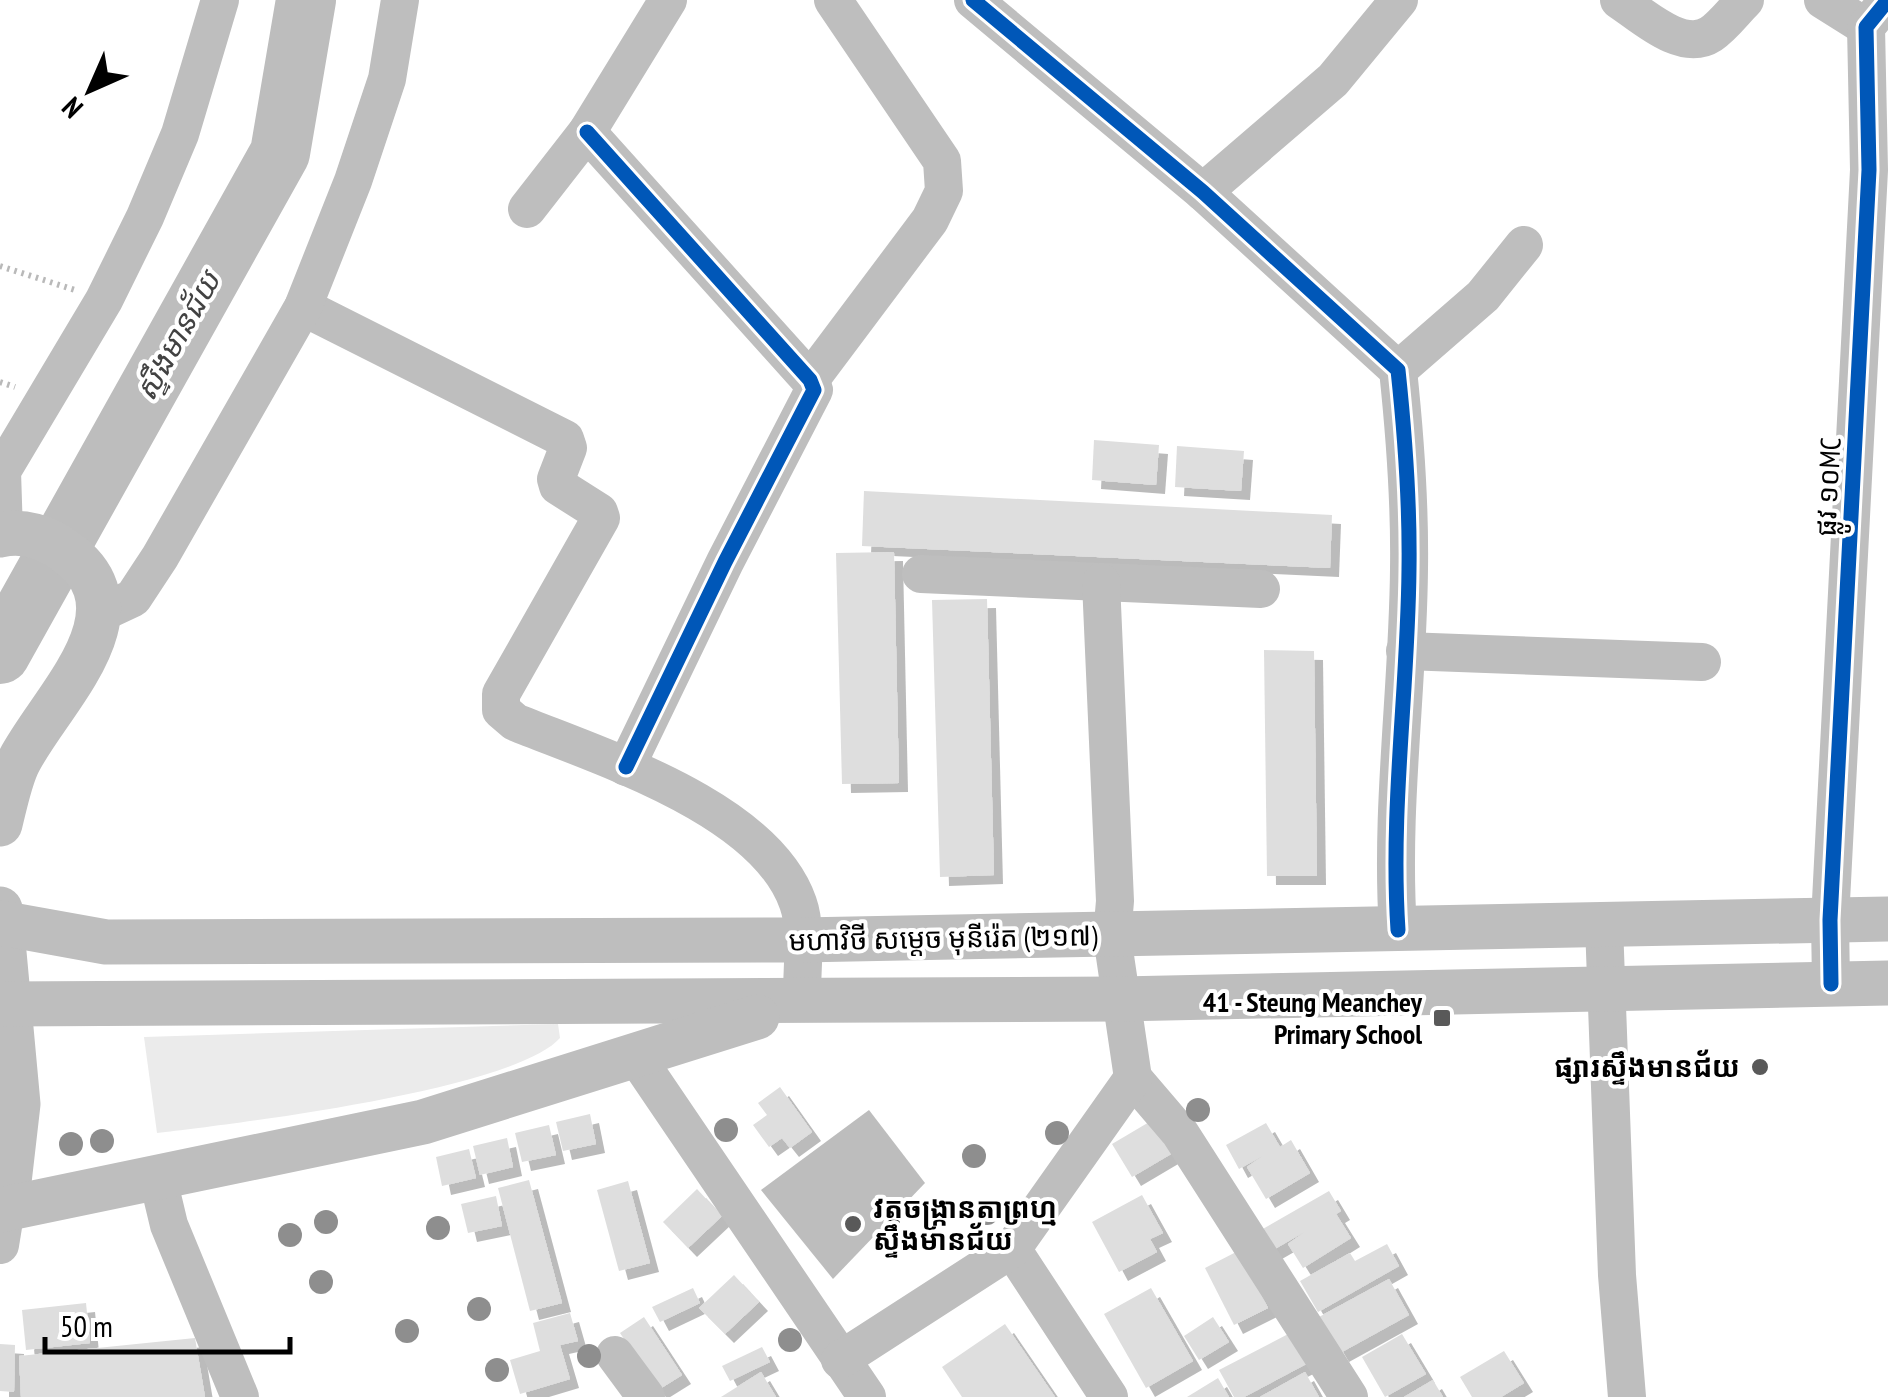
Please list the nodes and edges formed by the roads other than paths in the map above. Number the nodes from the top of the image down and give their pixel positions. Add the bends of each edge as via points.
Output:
1 (220, 0) edge
2 (400, 0) edge
3 (668, 0) edge
4 (833, 0) edge
5 (1399, 0) edge
6 (1619, 0) edge
7 (1744, 0) edge
8 (1823, 0) edge
9 (984, 4) edge
10 (1877, 13) edge
11 (587, 132) junction
12 (1203, 192) junction
13 (527, 209) dead end
14 (1524, 245) dead end
15 (303, 307) junction
16 (1398, 370) junction
17 (810, 380) junction
18 (4, 534) edge
19 (921, 574) dead end
20 (1101, 582) junction
21 (1260, 588) dead end
22 (100, 612) junction
23 (1405, 652) junction
24 (1702, 662) dead end
25 (626, 768) junction
26 (0, 824) edge
27 (0, 908) edge
28 (1888, 919) edge
29 (1830, 920) junction
30 (0, 923) edge
31 (1604, 926) junction
32 (1398, 930) junction
33 (1112, 936) junction
34 (801, 940) junction
35 (106, 942) junction
36 (0, 958) edge
37 (1888, 983) edge
38 (1831, 984) junction
39 (1605, 989) junction
40 (1120, 999) junction
41 (802, 1002) junction
42 (0, 1004) edge
43 (636, 1055) junction
44 (1132, 1078) junction
45 (158, 1179) junction
46 (2, 1221) edge
47 (1012, 1248) junction
48 (615, 1355) dead end
49 (840, 1360) junction
50 (240, 1397) edge
51 (646, 1397) edge
52 (867, 1397) edge
53 (1108, 1397) edge
54 (1349, 1397) edge
55 (1627, 1397) edge

1 - 18 street via 180,134 104,300 2,471
2 - 15 street via 388,79
3 - 11 street
4 - 17 street via 942,161 944,192
5 - 12 street via 1333,80
6 - 7 street via 1676,37 1698,38 1710,35
8 - 10 street
9 - 12 street
10 - 29 street, ផ្លូវ ១០MC
11 - 13 street
11 - 17 street
12 - 16 street
14 - 16 street via 1483,296
15 - 22 street via 132,598
15 - 25 street via 566,439 558,486 601,518 501,694 501,710
16 - 23 street via 1407,458
17 - 25 street via 812,402 724,562
18 - 22 main road via 40,538 70,553 90,579
19 - 20 street
20 - 21 street
20 - 33 street
22 - 26 main road via 92,646 18,763
23 - 24 street
23 - 32 street via 1394,863
25 - 34 street via 708,808 755,844 785,874 800,906
27 - 46 main road via 18,1104
28 - 29 main road, មហាវិថី សម្តេច មុនីរ៉េត (២១៧)
29 - 31 main road, មហាវិថី សម្តេច មុនីរ៉េត (២១៧)
29 - 38 street, ផ្លូវ ១០MC
30 - 35 main road, មហាវិថី សម្តេច មុនីរ៉េត (២១៧)
31 - 32 main road, មហាវិថី សម្តេច មុនីរ៉េត (២១៧)
31 - 39 street
32 - 33 main road, មហាវិថី សម្តេច មុនីរ៉េត (២១៧)
33 - 34 main road, មហាវិថី សម្តេច មុនីរ៉េត (២១៧)
33 - 40 street
34 - 35 main road, មហាវិថី សម្តេច មុនីរ៉េត (២១៧)
34 - 41 street
35 - 36 main road
37 - 38 main road
38 - 39 main road
39 - 40 main road
39 - 55 street
40 - 41 main road
40 - 44 street
41 - 42 main road
41 - 43 main road
43 - 45 main road via 423,1122
43 - 49 street
44 - 47 street
44 - 54 street via 1180,1133
45 - 46 main road
45 - 50 street via 169,1225
47 - 49 street
47 - 53 street
48 - 51 street
49 - 52 street

